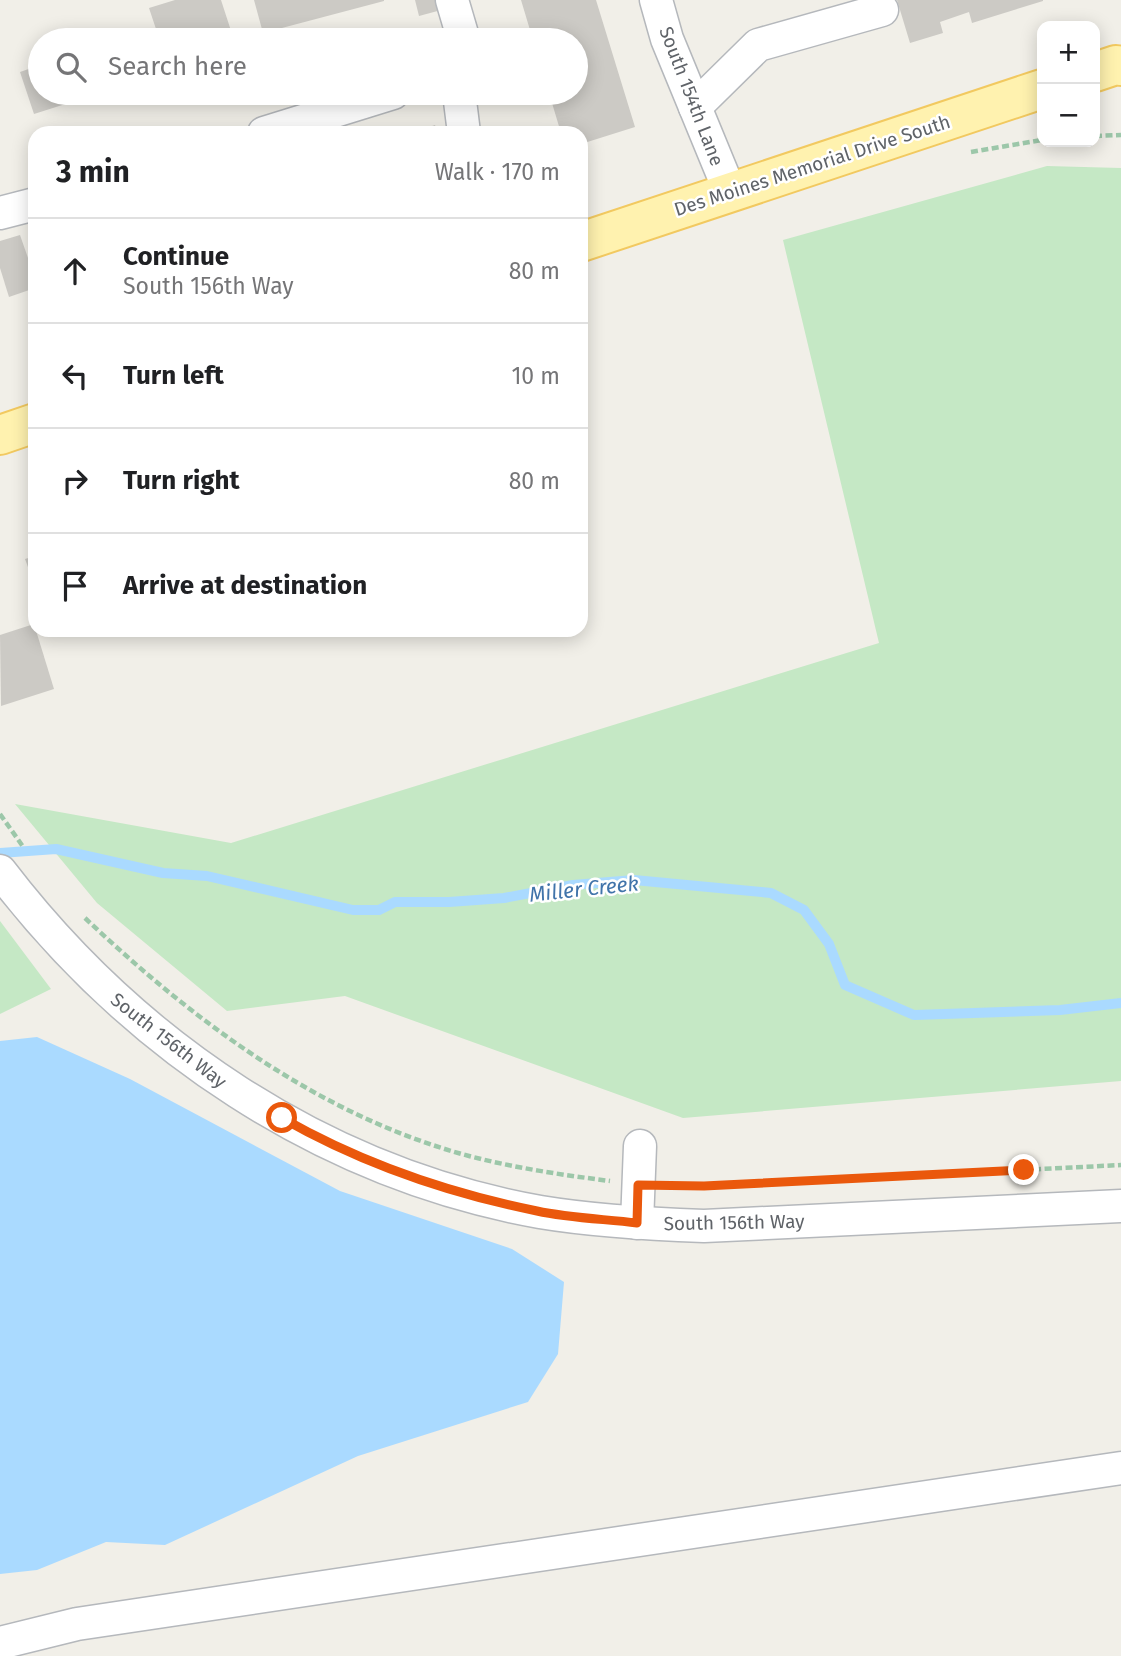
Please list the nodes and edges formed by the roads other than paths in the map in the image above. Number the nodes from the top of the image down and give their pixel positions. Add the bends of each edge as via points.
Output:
1 (452, 0) edge
2 (656, 0) edge
3 (882, 10) dead end
4 (460, 28) edge
5 (1037, 91) edge
6 (355, 105) edge
7 (460, 105) edge
8 (695, 107) junction
9 (287, 126) edge
10 (463, 126) edge
11 (730, 192) junction
12 (28, 206) edge
13 (0, 213) edge
14 (588, 240) edge
15 (28, 426) edge
16 (0, 435) edge
17 (5, 878) edge
18 (640, 1146) dead end
19 (1121, 1206) edge
20 (637, 1223) junction
21 (1121, 1468) edge
22 (0, 1643) edge

1 - 4 street
2 - 8 street, South 154th Lane
3 - 8 street via 758,45
5 - 11 main road, Des Moines Memorial Drive South
6 - 9 street
7 - 10 street
8 - 11 street, South 154th Lane
11 - 14 main road, Des Moines Memorial Drive South
12 - 13 street
15 - 16 main road
17 - 20 street, South 156th Way via 104,990 167,1044 234,1091 306,1132 381,1166 459,1192 540,1212
18 - 20 street
19 - 20 street, South 156th Way via 704,1226
21 - 22 street via 77,1623

